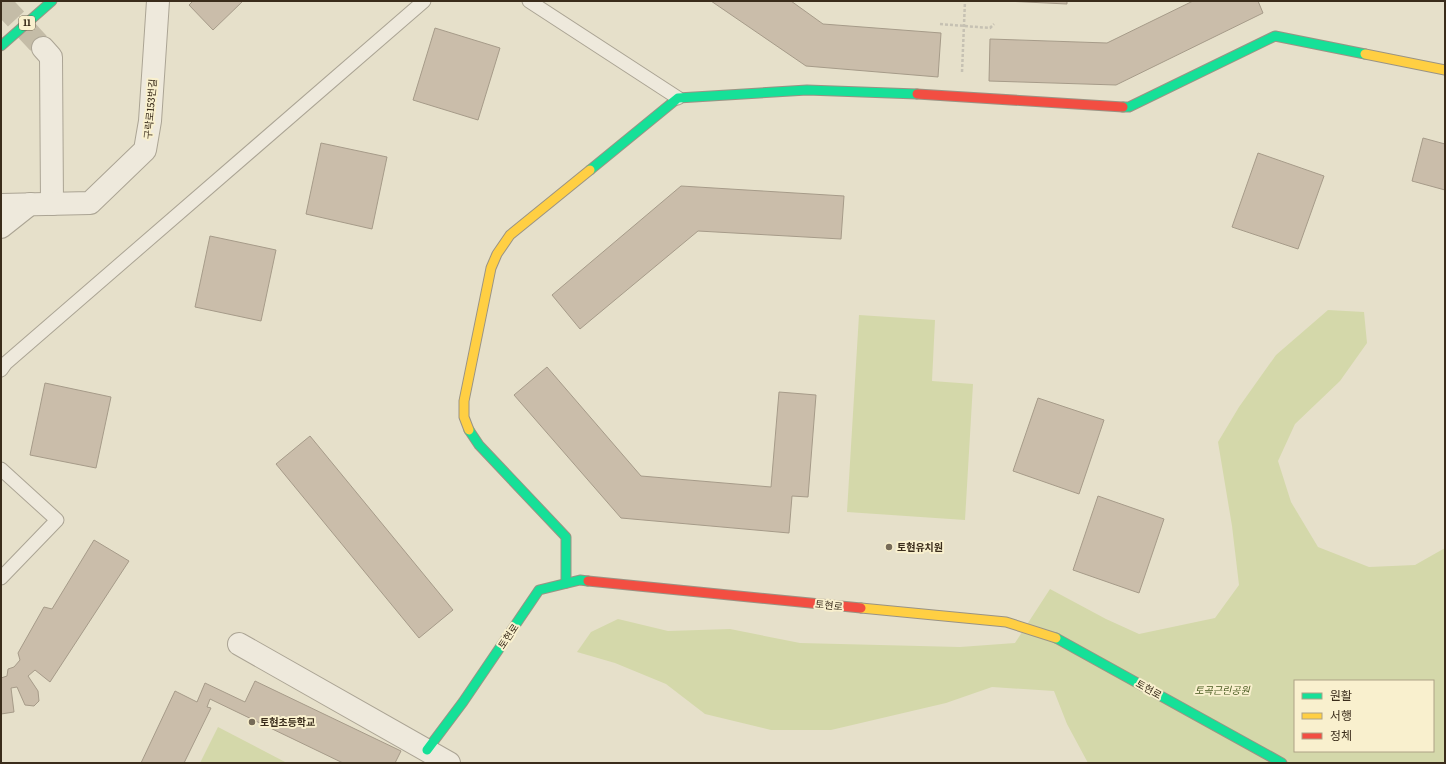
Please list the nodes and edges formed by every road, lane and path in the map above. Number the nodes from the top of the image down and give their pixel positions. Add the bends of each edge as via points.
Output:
1 (52, 1) edge
2 (158, 1) edge
3 (424, 1) edge
4 (529, 1) edge
5 (965, 1) edge
6 (940, 24) dead end
7 (994, 24) dead end
8 (964, 26) junction
9 (1, 46) edge
10 (43, 48) tunnel mouth
11 (1445, 70) edge
12 (961, 95) junction
13 (678, 98) junction
14 (30, 204) junction
15 (52, 204) junction
16 (1, 205) edge
17 (1, 227) edge
18 (1, 370) edge
19 (1, 469) edge
20 (1, 578) edge
21 (566, 583) junction
22 (239, 644) dead end
23 (427, 750) junction
24 (449, 763) edge
25 (1282, 763) edge

1 - 9 main road, 11
2 - 15 street, 구락로153번길 via 150,121 145,150 90,203
3 - 18 lane
4 - 13 lane
5 - 8 path
6 - 8 path
7 - 8 path via 990,28
8 - 12 path
10 - 15 street via 51,57
11 - 12 main road via 1275,36 1129,107
12 - 13 main road via 807,90
13 - 21 main road via 510,235 491,268 464,401 464,417 467,427 479,445 566,537
14 - 15 street, 구락로153번길
14 - 16 street, 구락로153번길
14 - 17 street
19 - 20 lane via 57,520
21 - 23 main road, 토현로 via 539,590
21 - 25 main road, 토현로 via 580,580 1006,622 1058,639
22 - 23 street
23 - 24 street

